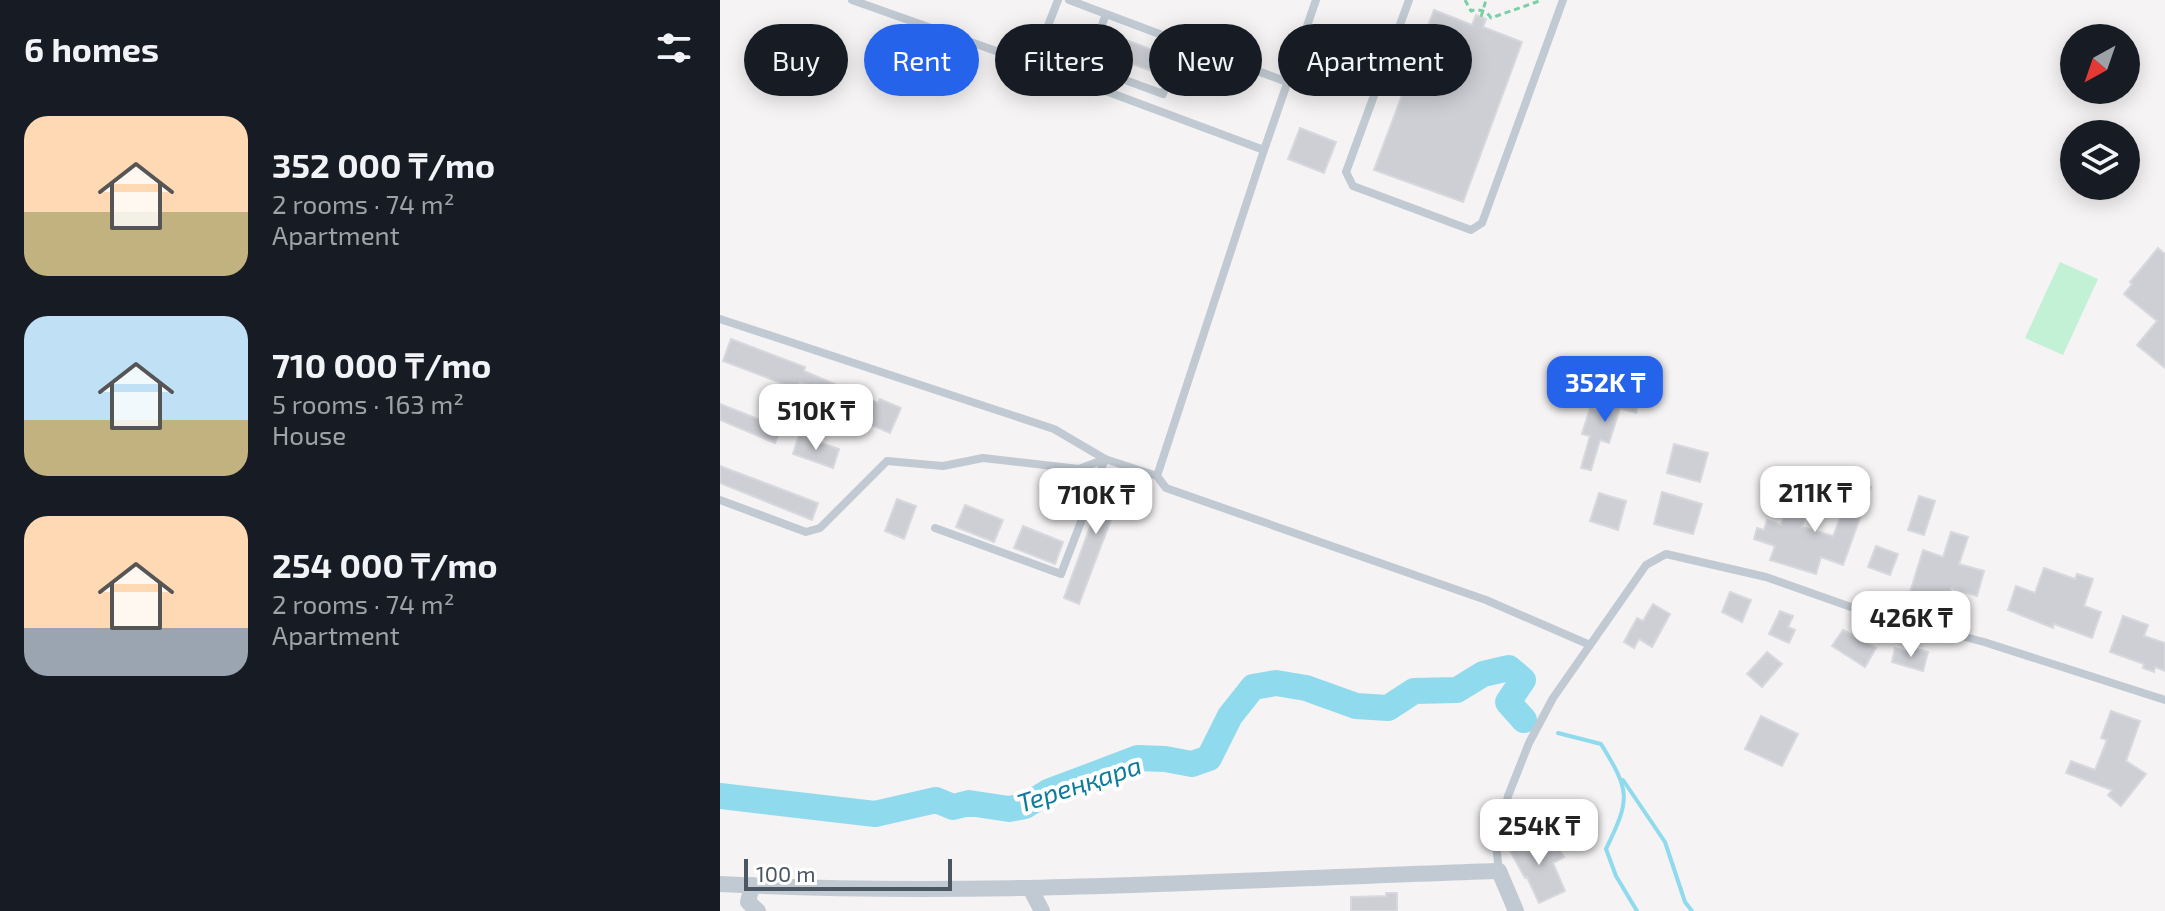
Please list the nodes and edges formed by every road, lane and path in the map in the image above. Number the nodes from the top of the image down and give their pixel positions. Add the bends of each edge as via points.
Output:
1 (852, 0) edge
2 (1058, 0) edge
3 (1069, 0) edge
4 (1316, 0) edge
5 (1409, 0) edge
6 (1465, 0) edge
7 (1486, 0) edge
8 (1542, 0) edge
9 (1563, 0) edge
10 (1482, 11) junction
11 (1106, 14) junction
12 (1481, 17) dead end
13 (1049, 24) edge
14 (1308, 24) edge
15 (1149, 30) edge
16 (995, 51) edge
17 (1149, 89) edge
18 (1119, 96) edge
19 (1282, 96) edge
20 (1264, 150) junction
21 (720, 319) edge
22 (1105, 459) junction
23 (1157, 476) junction
24 (720, 500) edge
25 (935, 528) dead end
26 (1590, 645) junction
27 (2165, 700) edge
28 (1499, 871) junction
29 (720, 884) edge
30 (752, 885) junction
31 (1031, 890) junction
32 (758, 911) edge
33 (1042, 911) edge
34 (1516, 911) edge

1 - 16 lane
2 - 13 lane
3 - 11 lane
4 - 14 lane
5 - 9 lane via 1346,172 1353,186 1471,230 1482,223
6 - 10 path via 1471,11
7 - 10 path
8 - 10 path via 1491,18
10 - 12 path
11 - 15 lane
11 - 17 lane via 1087,66
18 - 20 lane
19 - 20 lane
20 - 23 lane
21 - 22 lane via 1054,429
22 - 23 lane
22 - 24 lane via 1079,469 983,458 943,466 887,461 820,528 806,532
22 - 25 lane via 1061,574
23 - 26 lane via 1166,488 1486,600
26 - 27 lane via 1646,565 1666,554 1766,577
26 - 28 lane via 1529,743 1496,845
28 - 31 street
28 - 34 street
29 - 30 street
30 - 31 street
30 - 32 street via 748,902
31 - 33 street

